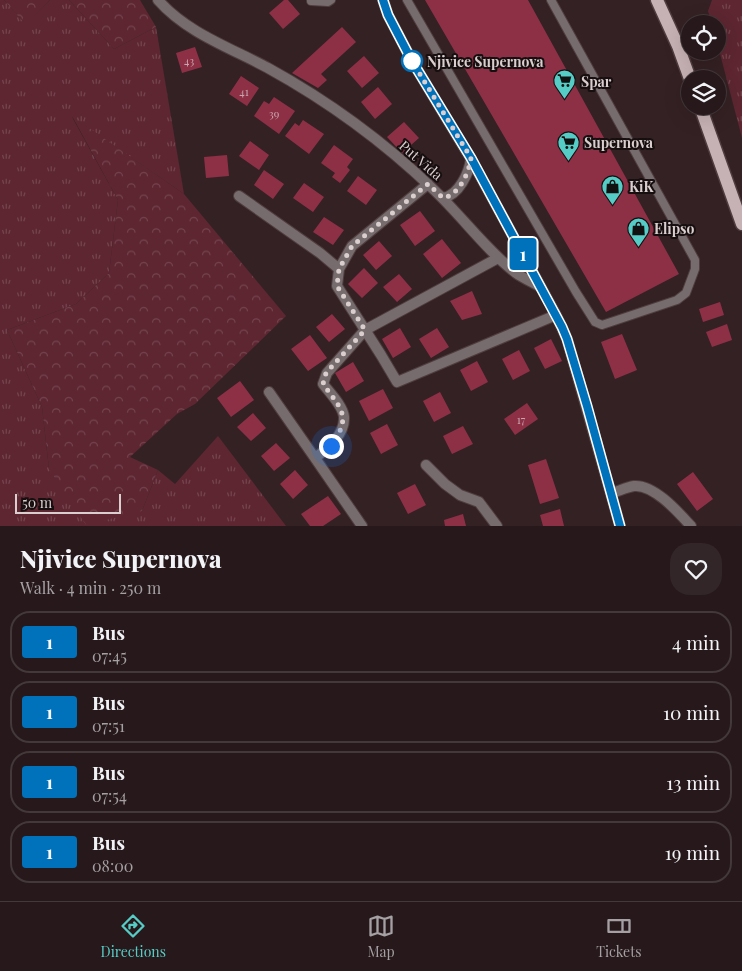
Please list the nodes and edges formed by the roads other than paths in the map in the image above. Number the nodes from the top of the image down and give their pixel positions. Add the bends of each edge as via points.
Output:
1 (158, 0) edge
2 (331, 0) edge
3 (384, 0) edge
4 (406, 0) edge
5 (551, 0) edge
6 (657, 0) edge
7 (311, 1) dead end
8 (687, 70) edge
9 (703, 115) edge
10 (471, 158) junction
11 (428, 184) junction
12 (239, 196) dead end
13 (443, 198) junction
14 (742, 224) edge
15 (498, 258) junction
16 (339, 269) junction
17 (540, 286) junction
18 (556, 315) junction
19 (365, 330) junction
20 (269, 392) dead end
21 (315, 458) junction
22 (426, 465) dead end
23 (612, 494) junction
24 (362, 526) edge
25 (497, 526) edge
26 (620, 526) edge
27 (691, 526) edge

1 - 11 street, Put Vida via 180,20 209,38 313,94 371,135
2 - 7 lane
3 - 10 street via 388,15 412,61
4 - 5 lane via 594,322 602,325 676,300 686,293 695,260
6 - 8 main road
9 - 14 main road
10 - 13 street via 462,182
10 - 17 street
11 - 13 street, Put Vida
11 - 16 street via 352,246
12 - 16 street
13 - 15 street, Put Vida
15 - 17 street, Put Vida via 517,274
15 - 19 street
16 - 19 street via 337,286
17 - 18 street
18 - 19 street via 396,382
18 - 23 street via 567,339
19 - 21 street via 326,373 323,384 344,417 331,446
20 - 21 street
21 - 24 street
22 - 25 street via 460,495 479,502
23 - 26 street
23 - 27 street via 635,486 651,490

